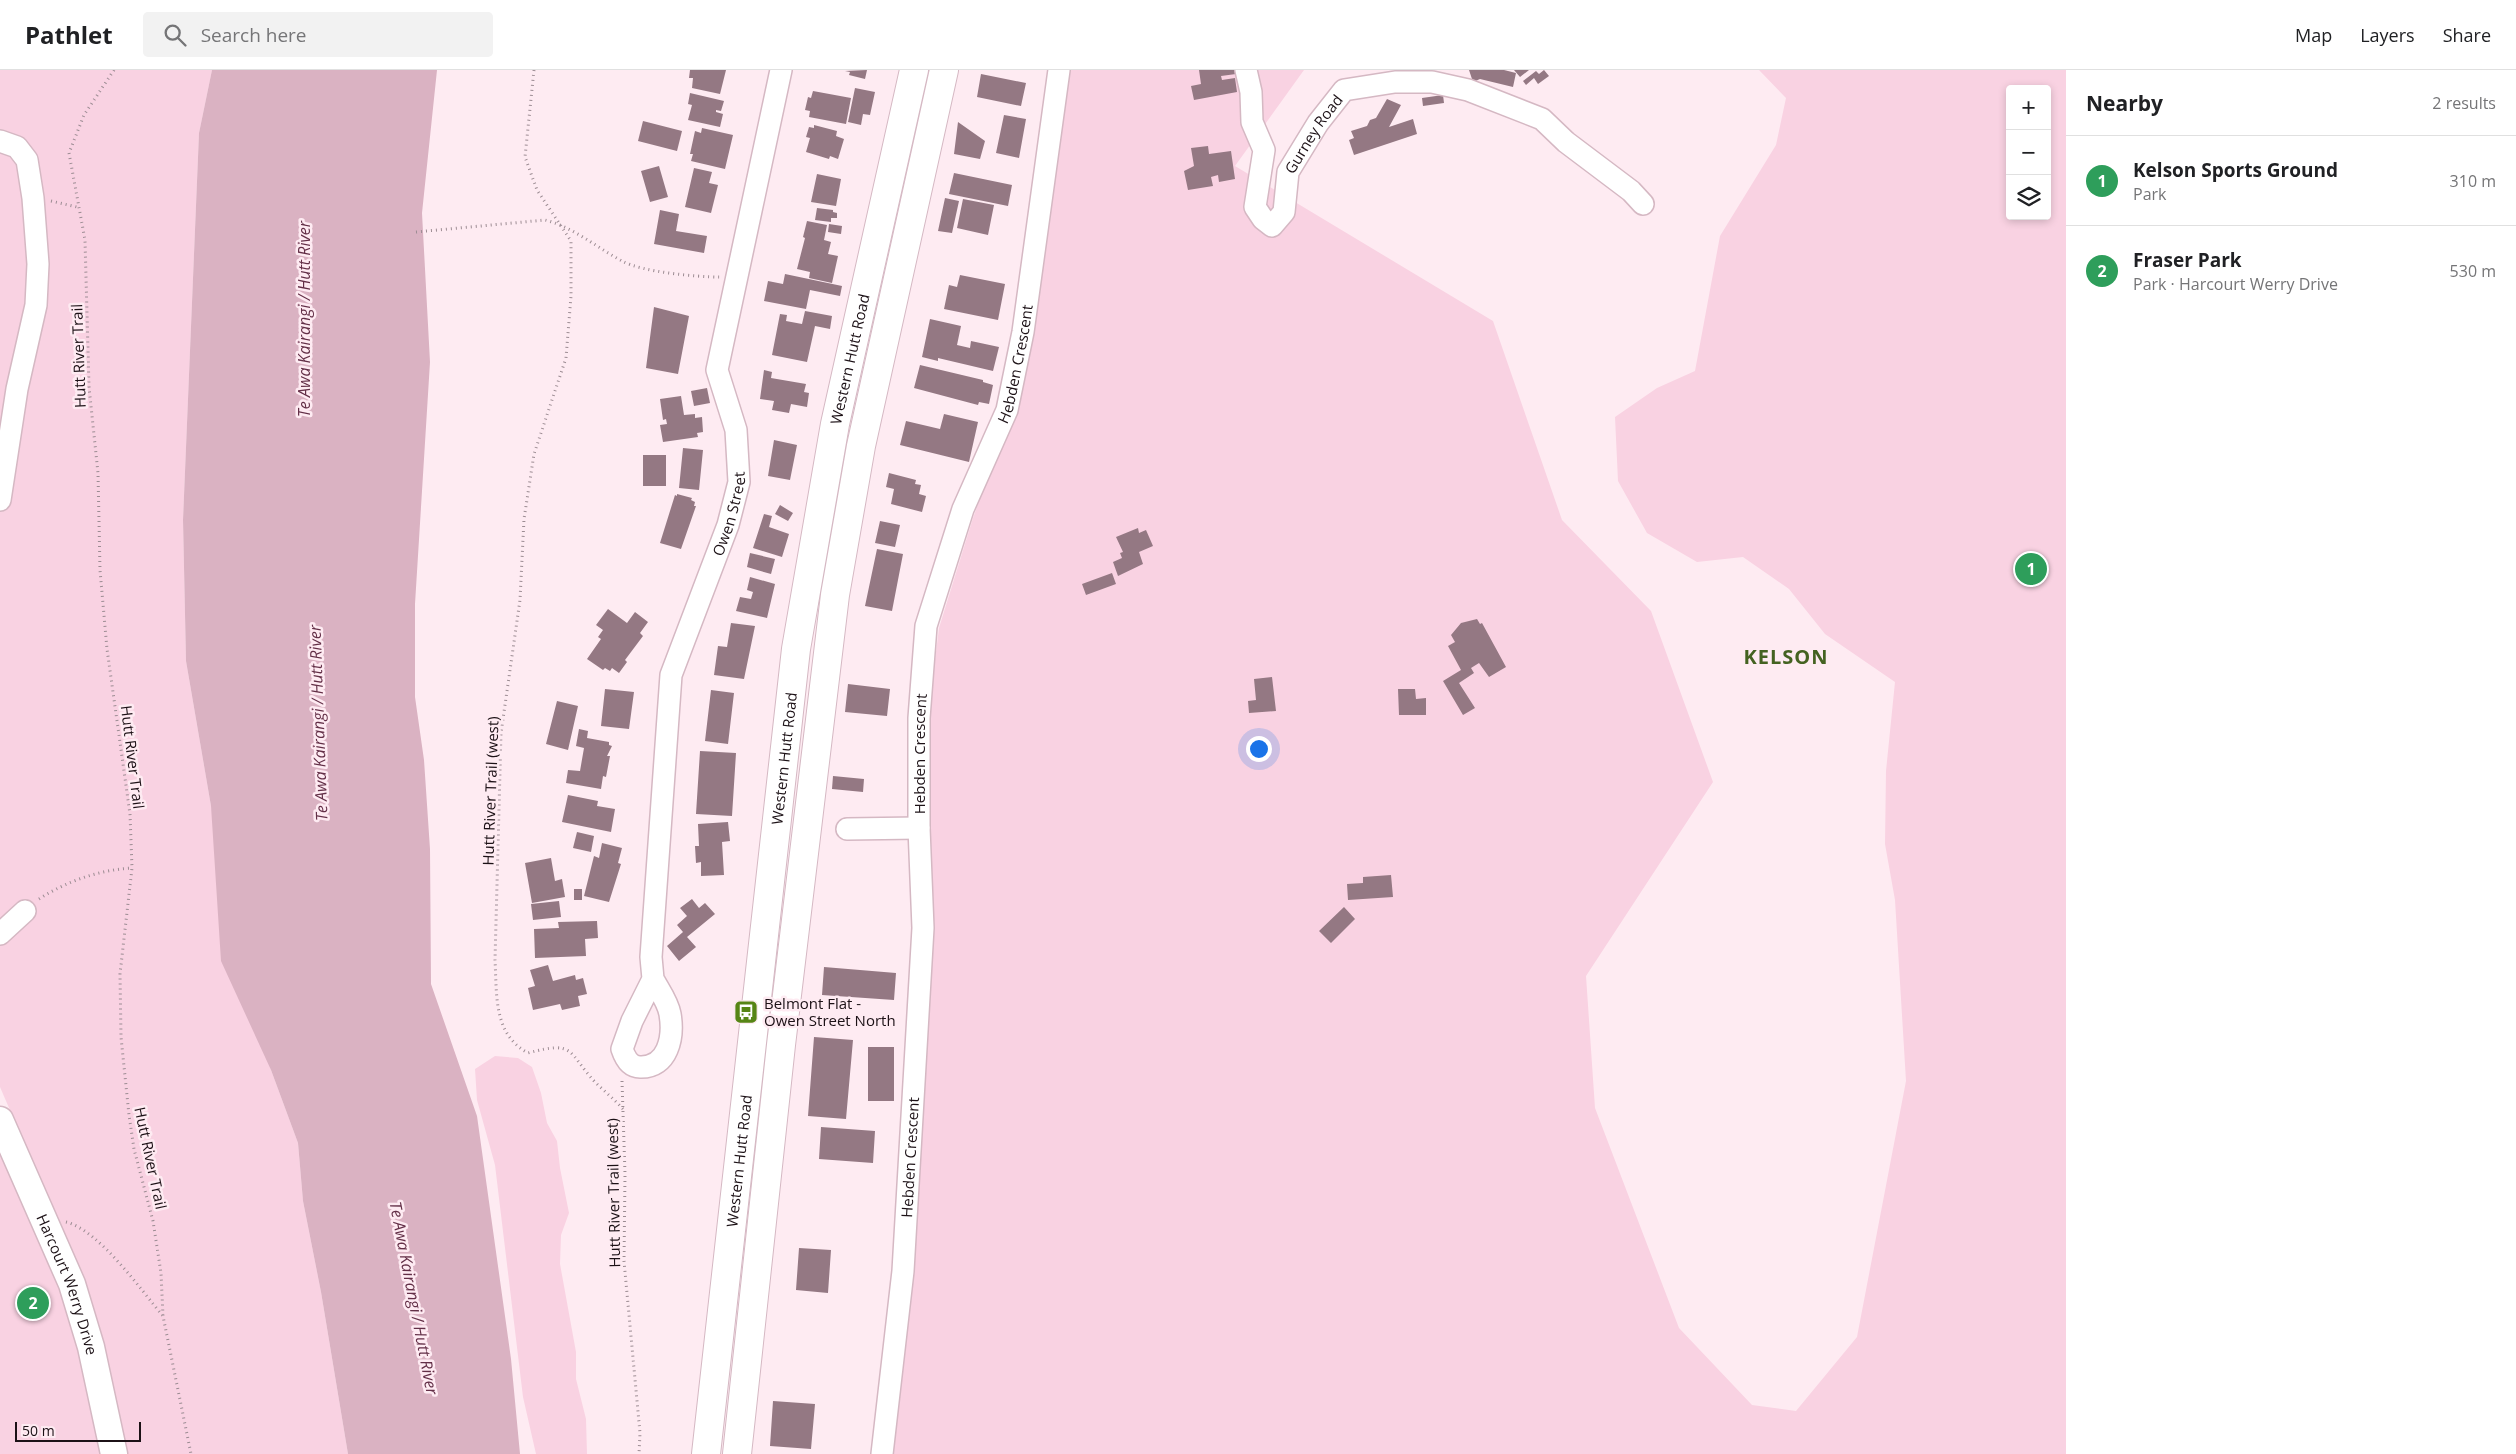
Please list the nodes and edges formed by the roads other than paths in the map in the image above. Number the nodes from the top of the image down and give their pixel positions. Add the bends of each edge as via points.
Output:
1 (781, 70) edge
2 (914, 70) edge
3 (944, 70) edge
4 (1246, 70) edge
5 (1060, 73) edge
6 (0, 141) edge
7 (1643, 204) dead end
8 (0, 500) edge
9 (919, 828) junction
10 (847, 829) dead end
11 (25, 911) road end
12 (0, 934) edge
13 (653, 979) dead end
14 (0, 1120) edge
15 (114, 1454) edge
16 (706, 1454) edge
17 (738, 1454) edge
18 (882, 1454) edge

1 - 13 street, Owen Street via 717,370 736,430 739,482 728,525 671,675 651,957
2 - 16 highway, Western Hutt Road via 835,424 796,649
3 - 17 highway, Western Hutt Road via 860,446 837,586 781,1044
4 - 7 street, Gurney Road via 1252,92 1252,122 1264,150 1255,207 1272,226 1284,212 1288,172 1318,123 1344,90 1395,82 1432,82 1468,90 1542,119
5 - 9 street, Hebden Crescent via 1023,332 1008,410 963,509 926,626 919,718
6 - 8 street via 17,147 24,154 33,198 38,264 36,305 17,389
9 - 10 street
9 - 18 street, Hebden Crescent via 922,957 903,1271
11 - 12 street
14 - 15 main road, Harcourt Werry Drive via 72,1284 91,1347

